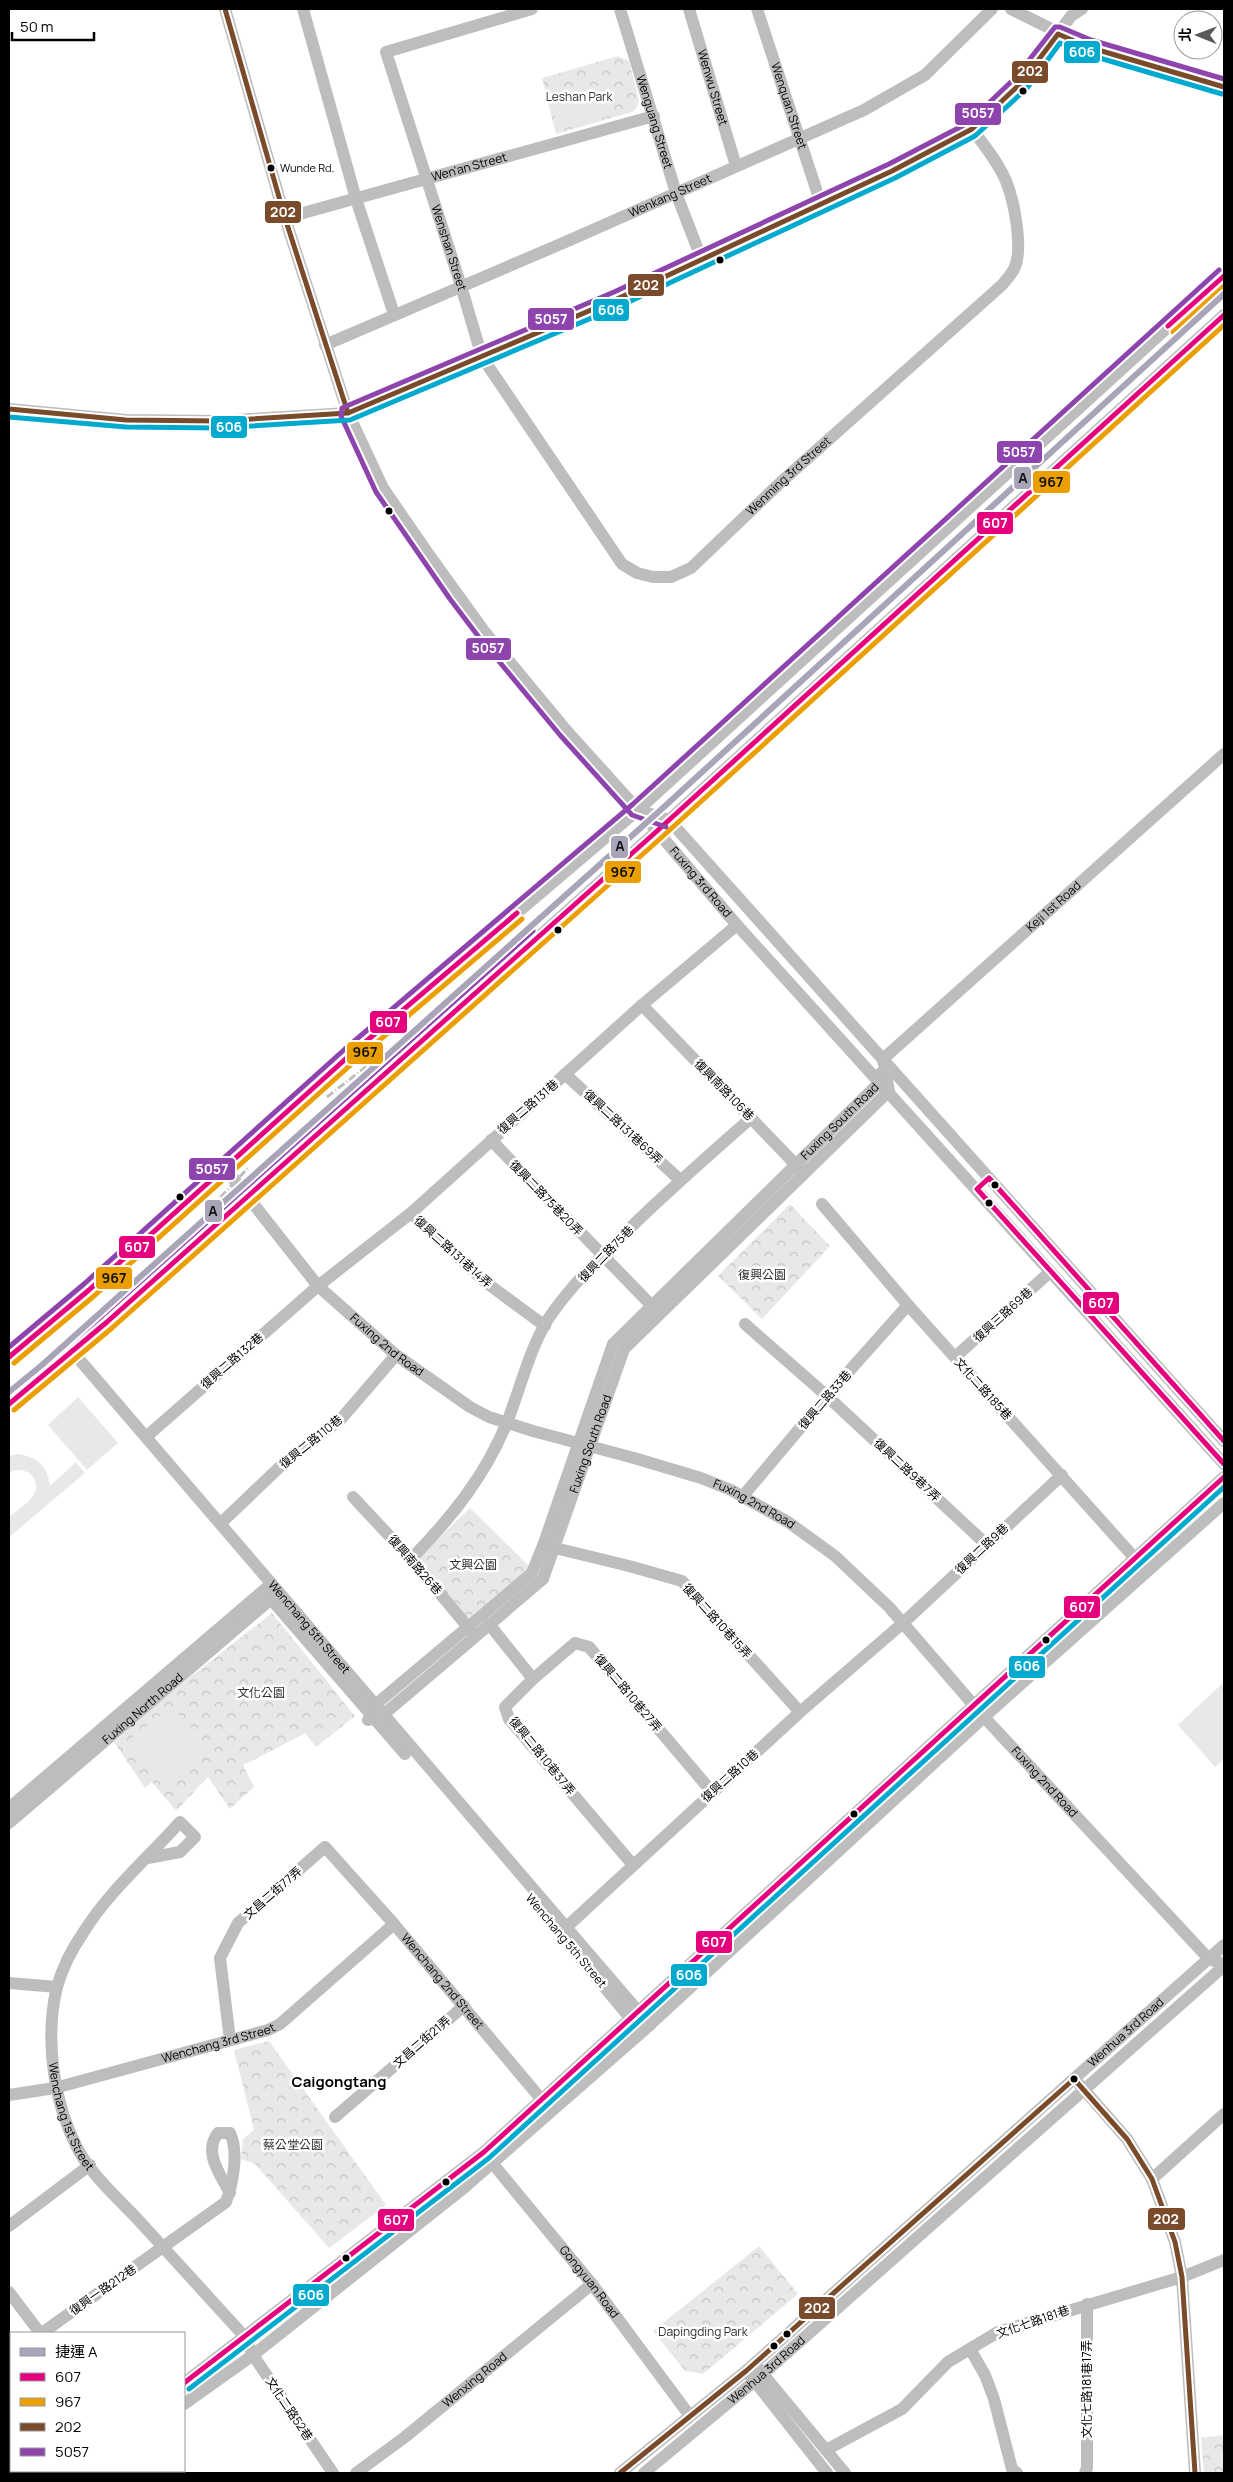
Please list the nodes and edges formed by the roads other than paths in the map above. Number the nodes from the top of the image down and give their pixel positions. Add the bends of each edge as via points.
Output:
1 (225, 9) edge
2 (303, 9) edge
3 (532, 9) edge
4 (620, 9) edge
5 (689, 9) edge
6 (757, 9) edge
7 (992, 9) edge
8 (1011, 9) edge
9 (1082, 9) edge
10 (1058, 34) junction
11 (1224, 87) edge
12 (654, 116) junction
13 (972, 129) junction
14 (798, 139) junction
15 (736, 166) junction
16 (427, 179) junction
17 (676, 193) junction
18 (356, 199) junction
19 (821, 204) junction
20 (285, 218) junction
21 (702, 260) junction
22 (1224, 276) edge
23 (461, 286) junction
24 (394, 314) junction
25 (1224, 315) edge
26 (325, 345) junction
27 (482, 357) junction
28 (9, 409) edge
29 (348, 412) junction
30 (1224, 754) edge
31 (638, 810) junction
32 (669, 820) junction
33 (657, 831) junction
34 (737, 925) junction
35 (642, 1006) junction
36 (882, 1058) junction
37 (565, 1074) junction
38 (885, 1087) junction
39 (751, 1118) junction
40 (491, 1140) junction
41 (796, 1164) junction
42 (225, 1168) junction
43 (806, 1174) junction
44 (990, 1178) junction
45 (680, 1180) junction
46 (976, 1190) junction
47 (247, 1196) junction
48 (822, 1204) dead end
49 (411, 1213) junction
50 (602, 1255) junction
51 (1050, 1272) junction
52 (318, 1286) junction
53 (908, 1305) junction
54 (652, 1306) junction
55 (745, 1324) dead end
56 (545, 1326) junction
57 (72, 1352) junction
58 (396, 1355) junction
59 (9, 1357) edge
60 (955, 1357) junction
61 (827, 1396) junction
62 (9, 1404) edge
63 (598, 1407) junction
64 (507, 1422) junction
65 (146, 1437) junction
66 (1224, 1440) edge
67 (584, 1445) junction
68 (1224, 1464) edge
69 (1062, 1476) junction
70 (1224, 1477) edge
71 (744, 1496) junction
72 (354, 1497) dead end
73 (1224, 1503) edge
74 (221, 1523) junction
75 (987, 1545) junction
76 (555, 1548) junction
77 (1135, 1558) junction
78 (411, 1559) junction
79 (1146, 1572) junction
80 (273, 1592) junction
81 (903, 1623) junction
82 (489, 1624) junction
83 (471, 1631) junction
84 (533, 1679) junction
85 (974, 1705) junction
86 (800, 1712) junction
87 (374, 1714) junction
88 (984, 1717) junction
89 (41, 1789) junction
90 (712, 1792) junction
91 (9, 1808) edge
92 (9, 1823) edge
93 (331, 1854) joint
94 (148, 1858) dead end
95 (633, 1865) junction
96 (394, 1924) junction
97 (562, 1930) junction
98 (1224, 1945) edge
99 (1209, 1959) junction
100 (1224, 1965) edge
101 (9, 1983) edge
102 (57, 1987) junction
103 (464, 2006) junction
104 (633, 2014) junction
105 (646, 2029) junction
106 (230, 2040) junction
107 (1074, 2079) junction
108 (55, 2088) junction
109 (1084, 2090) junction
110 (9, 2095) edge
111 (541, 2100) junction
112 (552, 2112) junction
113 (1224, 2114) edge
114 (335, 2117) dead end
115 (484, 2152) junction
116 (492, 2163) junction
117 (90, 2165) junction
118 (1152, 2179) junction
119 (230, 2193) dead end
120 (9, 2226) edge
121 (164, 2247) junction
122 (1224, 2260) edge
123 (1182, 2277) junction
124 (592, 2284) junction
125 (9, 2292) edge
126 (1087, 2304) junction
127 (40, 2332) edge
128 (42, 2332) edge
129 (248, 2345) junction
130 (970, 2349) junction
131 (750, 2367) junction
132 (759, 2377) junction
133 (185, 2382) edge
134 (185, 2403) edge
135 (690, 2416) junction
136 (826, 2450) junction
137 (333, 2473) edge
138 (356, 2473) edge
139 (620, 2473) edge
140 (644, 2473) edge
141 (827, 2473) edge
142 (845, 2473) edge
143 (1016, 2473) edge
144 (1085, 2473) edge
145 (1195, 2473) edge

1 - 20 street, Fuxing 3rd Road
2 - 18 street
3 - 16 street, Wenshan Street via 386,52
4 - 12 street, Wenguang Street
5 - 15 street, Wenwu Street
6 - 14 street, Wenquan Street
7 - 14 street, Wenkang Street via 925,75 864,110
8 - 10 street
9 - 10 street via 1071,16
10 - 11 street via 1088,47
10 - 13 street via 1022,83
12 - 16 street, Wen'an Street
12 - 17 street, Wenguang Street
13 - 19 street
13 - 27 street, Wenming 3rd Street via 1006,182 1017,228 1019,250 1014,269 1002,285 781,482 691,568 671,577 653,577 622,564
14 - 15 street, Wenkang Street
14 - 19 street, Wenquan Street
15 - 17 street, Wenkang Street
16 - 18 street, Wen'an Street
16 - 23 street, Wenshan Street
17 - 21 street, Wenguang Street
17 - 23 street, Wenkang Street
18 - 20 street, Wen'an Street
18 - 24 street
19 - 21 street
20 - 26 street, Fuxing 3rd Road
21 - 27 street
22 - 31 street
23 - 24 street, Wenkang Street
23 - 27 street, Wenshan Street
24 - 26 street, Wenkang Street
25 - 32 street
26 - 29 street, Fuxing 3rd Road
27 - 29 street
28 - 29 street via 136,420 219,421
29 - 31 street, Fuxing 3rd Road via 383,488 456,594 566,730
30 - 36 street, Keji 1st Road
31 - 32 street
31 - 33 street, Fuxing 3rd Road
31 - 42 street via 350,1055
32 - 33 street
32 - 36 street, Fuxing 3rd Road
33 - 34 street, Fuxing 3rd Road
33 - 47 street
34 - 35 street, 復興二路131巷
34 - 38 street, Fuxing 3rd Road
35 - 37 street, 復興二路131巷
35 - 39 street, 復興南路106巷
36 - 38 street, Fuxing South Road
36 - 44 street, Fuxing 3rd Road
37 - 40 street, 復興二路131巷
37 - 45 street, 復興二路131巷69弄
38 - 41 street, Fuxing South Road
38 - 43 street, Fuxing South Road
38 - 46 street, Fuxing 3rd Road
39 - 41 street, 復興南路106巷
39 - 45 street, 復興二路75巷
40 - 49 street, 復興二路131巷
40 - 50 street, 復興二路75巷20弄
41 - 43 street, 復興南路106巷
41 - 54 street, Fuxing South Road
42 - 47 street, Fuxing 2nd Road
42 - 59 street
43 - 63 street, Fuxing South Road via 624,1349
44 - 46 street
44 - 66 street, Fuxing 3rd Road
45 - 50 street, 復興二路75巷
46 - 51 street, Fuxing 3rd Road
47 - 52 street, Fuxing 2nd Road
47 - 57 street
48 - 53 street, 文化二路185巷
49 - 52 street, 復興二路131巷
49 - 56 street, 復興二路131巷14弄 via 484,1282
50 - 54 street, 復興二路75巷20弄
50 - 56 street, 復興二路75巷 via 552,1312
51 - 60 street, 復興三路69巷
51 - 68 street, Fuxing 3rd Road
52 - 58 street, Fuxing 2nd Road
52 - 65 street, 復興二路132巷
53 - 60 street, 文化二路185巷
53 - 61 street, 復興二路33巷
54 - 63 street, Fuxing South Road via 613,1344
55 - 61 street, 復興二路9巷7弄
56 - 64 street, 復興二路75巷
57 - 62 street
57 - 65 street, Wenchang 5th Street
58 - 64 street, Fuxing 2nd Road via 470,1407
58 - 74 street, 復興二路110巷 via 341,1419 285,1462
60 - 69 street, 文化二路185巷
61 - 71 street, 復興二路33巷
61 - 75 street, 復興二路9巷7弄
63 - 67 street, Fuxing South Road
64 - 67 street, Fuxing 2nd Road
64 - 78 street, 復興二路75巷 via 473,1488 450,1519
65 - 74 street, Wenchang 5th Street
67 - 71 street, Fuxing 2nd Road via 694,1476
67 - 76 street, Fuxing South Road
67 - 83 street, Fuxing South Road via 532,1573
69 - 75 street, 復興二路9巷
69 - 77 street, 文化二路185巷
70 - 77 street
71 - 81 street, Fuxing 2nd Road via 809,1535 864,1581
72 - 78 street, 復興南路26巷
73 - 79 street
74 - 80 street, Wenchang 5th Street
75 - 81 street, 復興二路9巷
76 - 82 street, Fuxing South Road via 543,1579
76 - 86 street, 復興二路10巷15弄 via 682,1581
77 - 79 street, 文化二路185巷
77 - 85 street
78 - 83 street, 復興南路26巷
79 - 88 street
80 - 87 street, Wenchang 5th Street
80 - 89 street, Fuxing North Road
81 - 85 street, Fuxing 2nd Road
81 - 86 street, 復興二路10巷
82 - 83 street, Fuxing South Road
82 - 84 street
83 - 87 street, Fuxing South Road
84 - 90 street, 復興二路10巷27弄 via 575,1643 589,1647
84 - 95 street, 復興二路10巷37弄 via 505,1707 509,1719
85 - 88 street, Fuxing 2nd Road
85 - 104 street
86 - 90 street, 復興二路10巷
87 - 97 street, Wenchang 5th Street
88 - 99 street, Fuxing 2nd Road
88 - 105 street
89 - 91 street, Fuxing North Road
89 - 92 street, Fuxing North Road
90 - 95 street, 復興二路10巷
93 - 96 street, Wenchang 2nd Street
93 - 106 street, 文昌二街77弄 via 325,1848 238,1923 220,1958
94 - 102 street, Wenchang 1st Street via 103,1904 83,1933
95 - 97 street, 復興二路10巷
96 - 103 street, Wenchang 2nd Street
96 - 106 street, Wenchang 3rd Street via 280,2024
97 - 104 street, Wenchang 5th Street
98 - 99 street, Wenhua 3rd Road
99 - 100 street
99 - 107 street, Wenhua 3rd Road
100 - 109 street, Wenhua 3rd Road
101 - 102 street
102 - 108 street, Wenchang 1st Street via 53,2032
103 - 111 street, Wenchang 2nd Street
103 - 114 street, 文昌二街21弄
104 - 105 street, Wenchang 5th Street
104 - 111 street
105 - 112 street
106 - 108 street, Wenchang 3rd Street
107 - 109 street
107 - 131 street, Wenhua 3rd Road
108 - 110 street, Wenchang 3rd Street
108 - 117 street, Wenchang 1st Street via 68,2127
109 - 118 street via 1127,2139
109 - 132 street, Wenhua 3rd Road
111 - 112 street, Wenchang 2nd Street
111 - 115 street
112 - 116 street
113 - 118 street
115 - 116 street, Gongyuan Road
115 - 129 street
116 - 124 street, Gongyuan Road
116 - 129 street via 465,2187
117 - 120 street
117 - 121 street, Wenchang 1st Street
118 - 123 street via 1175,2242
119 - 121 street, 復興一路212巷 via 226,2202
121 - 128 street, 復興一路212巷
121 - 129 street, Wenchang 1st Street
122 - 123 street, 文化七路181巷
123 - 126 street, 文化七路181巷
123 - 145 street
124 - 135 street, Gongyuan Road
124 - 138 street, Wenxing Road via 405,2437
125 - 127 street
126 - 130 street, 文化七路181巷 via 998,2332
126 - 144 street, 文化七路181巷17弄
129 - 133 street
129 - 134 street
129 - 137 street, 文化二路52巷
130 - 136 street, 文化七路181巷 via 948,2362 902,2409
130 - 143 street via 994,2399 1012,2469
131 - 132 street
131 - 135 street, Wenhua 3rd Road
132 - 136 street
132 - 140 street, Wenhua 3rd Road
132 - 141 street
135 - 139 street, Wenhua 3rd Road
136 - 142 street

